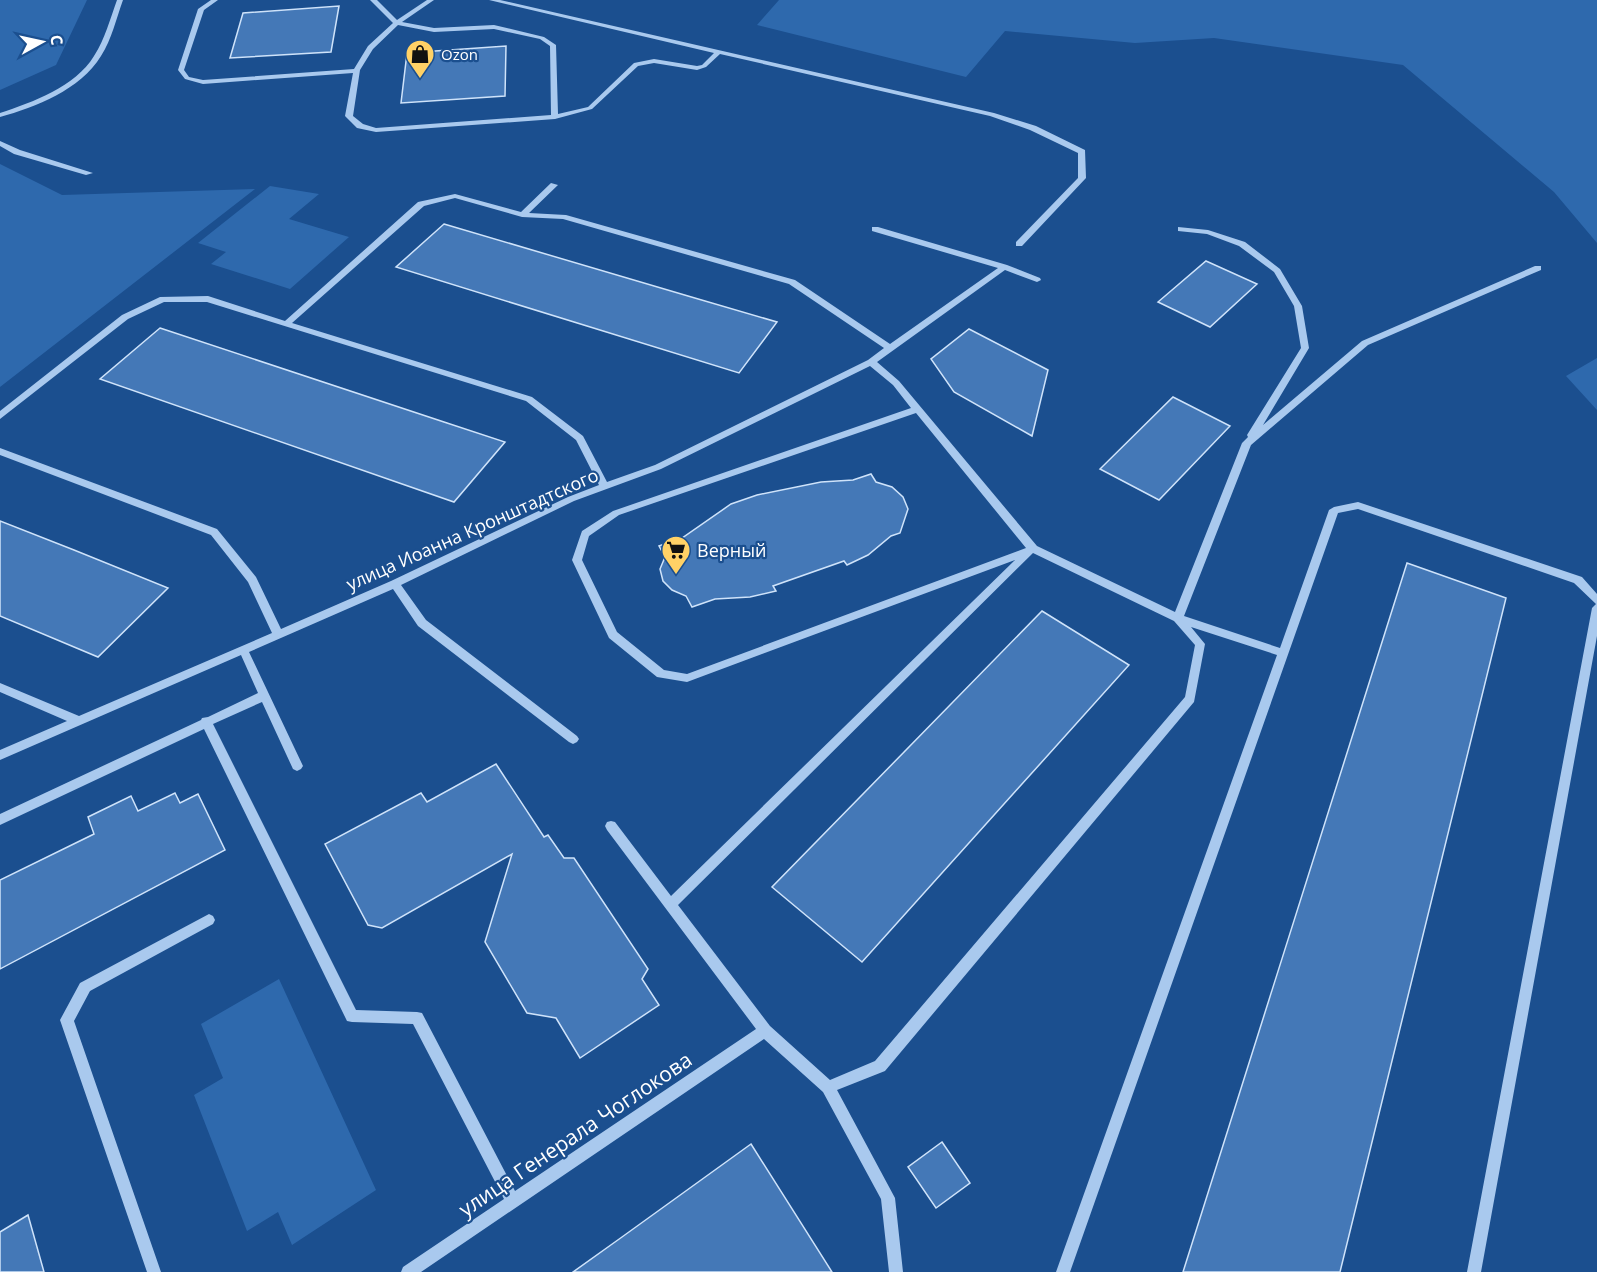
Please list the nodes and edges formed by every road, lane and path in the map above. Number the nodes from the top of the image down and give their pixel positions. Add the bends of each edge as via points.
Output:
1 (120, 0) edge
2 (214, 0) edge
3 (374, 0) edge
4 (431, 0) edge
5 (492, 0) edge
6 (396, 23) junction
7 (719, 51) junction
8 (356, 71) junction
9 (0, 115) edge
10 (555, 117) junction
11 (0, 143) edge
12 (89, 173) dead end
13 (554, 185) dead end
14 (522, 215) junction
15 (875, 229) dead end
16 (1182, 230) dead end
17 (1019, 244) dead end
18 (1004, 267) junction
19 (1538, 268) dead end
20 (1037, 280) dead end
21 (286, 324) junction
22 (890, 348) junction
23 (871, 362) junction
24 (917, 409) junction
25 (0, 416) edge
26 (1247, 443) junction
27 (0, 451) edge
28 (605, 486) junction
29 (1033, 549) junction
30 (394, 584) junction
31 (1597, 601) edge
32 (1597, 608) edge
33 (1178, 618) junction
34 (278, 634) junction
35 (243, 649) junction
36 (1283, 653) junction
37 (0, 687) edge
38 (264, 695) junction
39 (79, 721) junction
40 (206, 721) junction
41 (573, 739) dead end
42 (0, 755) edge
43 (297, 766) dead end
44 (0, 820) edge
45 (611, 826) dead end
46 (671, 904) junction
47 (209, 920) dead end
48 (765, 1031) junction
49 (828, 1087) junction
50 (513, 1201) junction
51 (154, 1272) edge
52 (408, 1272) edge
53 (896, 1272) edge
54 (1063, 1272) edge
55 (1474, 1272) edge

1 - 9 street via 98,58 79,77 45,98
2 - 8 street via 201,9 181,70 187,78 203,82
3 - 6 street
4 - 6 street
5 - 7 street
6 - 8 street via 372,45
6 - 10 street via 434,30 494,27 542,38 553,45
7 - 10 street via 697,69 643,61 590,108
7 - 17 street via 992,114 1033,128 1082,152 1082,178
8 - 10 street via 349,116 360,126 376,130
11 - 12 street via 17,152
13 - 14 street
14 - 21 street via 455,196 421,204
14 - 22 street via 563,217 792,282
15 - 18 street
16 - 26 street via 1208,232 1242,244 1276,271 1298,306 1305,348
18 - 20 street
18 - 22 street, улица Иоанна Кронштадтского
19 - 26 street via 1365,343
21 - 25 street via 208,299 163,299 125,317
21 - 28 street via 529,399 580,438
22 - 23 street, улица Иоанна Кронштадтского
23 - 24 street via 896,383
23 - 28 street, улица Иоанна Кронштадтского via 658,467
24 - 29 street
24 - 29 street via 616,513 585,534 577,560 613,635 661,674 687,678
26 - 33 street
27 - 34 street via 214,532 252,580
28 - 30 street, улица Иоанна Кронштадтского
29 - 33 street
29 - 46 street
30 - 34 street, улица Иоанна Кронштадтского
30 - 41 street via 422,623
31 - 36 street via 1578,580 1358,505 1334,510
32 - 55 street
33 - 36 street
33 - 49 street via 1200,644 1190,699 880,1066
34 - 35 street, улица Иоанна Кронштадтского
35 - 38 street
35 - 39 street, улица Иоанна Кронштадтского
36 - 54 street
37 - 39 street
38 - 40 street
38 - 43 street
39 - 42 street, улица Иоанна Кронштадтского
40 - 44 street
40 - 50 street via 352,1016 417,1018
45 - 46 street
46 - 48 street
47 - 51 street via 85,987 67,1020
48 - 49 street
48 - 50 street, улица Генерала Чоглокова
49 - 53 street via 888,1198
50 - 52 street, улица Генерала Чоглокова

